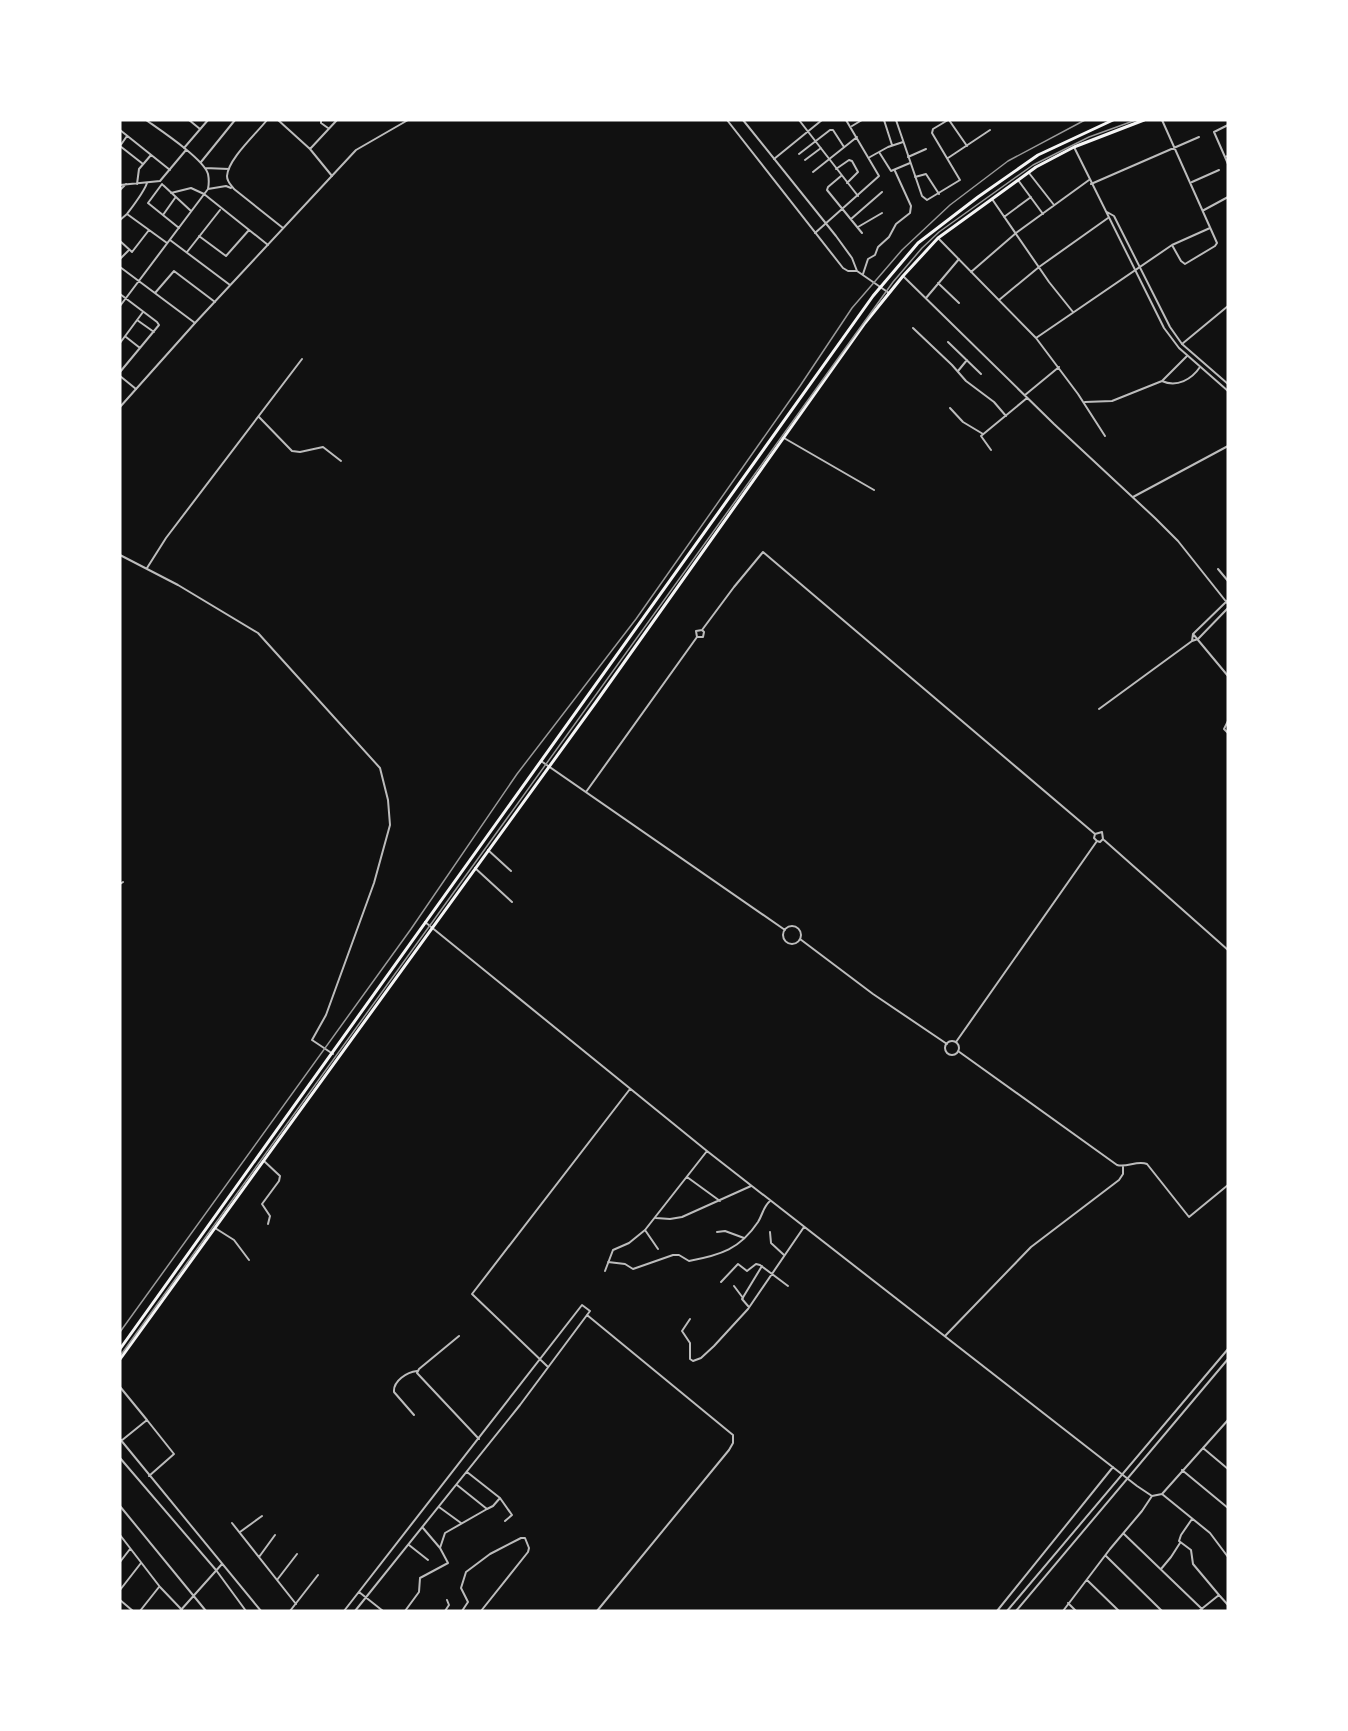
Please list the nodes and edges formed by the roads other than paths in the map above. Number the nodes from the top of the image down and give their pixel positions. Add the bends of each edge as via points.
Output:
1 (146, 120) edge
2 (189, 120) edge
3 (208, 120) edge
4 (235, 120) edge
5 (267, 120) edge
6 (278, 120) edge
7 (286, 120) edge
8 (321, 120) edge
9 (337, 120) edge
10 (408, 120) edge
11 (727, 120) edge
12 (744, 120) edge
13 (799, 120) edge
14 (822, 120) edge
15 (846, 120) edge
16 (862, 120) edge
17 (884, 120) edge
18 (896, 120) edge
19 (949, 120) edge
20 (1113, 120) edge
21 (1144, 120) edge
22 (1162, 120) edge
23 (943, 121) edge
24 (283, 124) junction
25 (1228, 125) edge
26 (851, 127) junction
27 (200, 129) junction
28 (329, 129) junction
29 (120, 130) edge
30 (990, 130) dead end
31 (808, 131) junction
32 (127, 136) junction
33 (857, 137) junction
34 (1199, 137) dead end
35 (816, 141) junction
36 (903, 142) junction
37 (892, 145) junction
38 (967, 146) junction
39 (1174, 146) junction
40 (844, 147) junction
41 (1074, 147) junction
42 (821, 148) junction
43 (185, 149) junction
44 (310, 149) junction
45 (927, 149) dead end
46 (879, 152) junction
47 (800, 154) dead end
48 (151, 155) junction
49 (908, 157) junction
50 (1226, 157) edge
51 (869, 158) junction
52 (948, 158) junction
53 (774, 159) junction
54 (828, 159) junction
55 (805, 160) dead end
56 (200, 163) junction
57 (910, 163) junction
58 (143, 164) junction
59 (1228, 164) edge
60 (205, 168) junction
61 (229, 169) junction
62 (836, 169) junction
63 (1219, 170) dead end
64 (170, 171) junction
65 (895, 171) junction
66 (813, 172) dead end
67 (1029, 173) junction
68 (332, 176) junction
69 (841, 176) junction
70 (915, 177) junction
71 (1018, 180) junction
72 (1089, 180) junction
73 (147, 183) junction
74 (161, 183) junction
75 (847, 183) junction
76 (1191, 183) junction
77 (126, 184) junction
78 (137, 184) junction
79 (1091, 184) junction
80 (120, 185) edge
81 (208, 189) junction
82 (234, 189) junction
83 (120, 190) edge
84 (882, 192) dead end
85 (171, 193) junction
86 (204, 194) junction
87 (939, 194) junction
88 (858, 196) junction
89 (1031, 197) junction
90 (1228, 197) edge
91 (175, 198) junction
92 (992, 199) junction
93 (1054, 205) junction
94 (221, 209) junction
95 (843, 209) junction
96 (191, 211) junction
97 (1203, 211) junction
98 (1107, 212) junction
99 (882, 213) dead end
100 (127, 214) junction
101 (1043, 214) junction
102 (162, 215) junction
103 (1004, 217) junction
104 (1108, 218) junction
105 (851, 219) junction
106 (120, 220) edge
107 (826, 224) junction
108 (858, 227) junction
109 (179, 228) junction
110 (283, 228) junction
111 (1210, 228) junction
112 (149, 230) junction
113 (249, 230) junction
114 (862, 232) dead end
115 (814, 233) junction
116 (1016, 233) junction
117 (199, 236) junction
118 (938, 238) junction
119 (170, 240) junction
120 (120, 241) edge
121 (167, 243) junction
122 (267, 245) junction
123 (1172, 245) junction
124 (128, 251) junction
125 (187, 252) junction
126 (120, 259) edge
127 (959, 259) junction
128 (1139, 266) junction
129 (120, 267) edge
130 (1039, 267) junction
131 (1135, 269) junction
132 (857, 271) junction
133 (971, 272) junction
134 (862, 274) junction
135 (903, 276) junction
136 (138, 282) junction
137 (938, 284) junction
138 (230, 285) junction
139 (881, 287) junction
140 (155, 293) junction
141 (889, 293) junction
142 (120, 294) edge
143 (126, 298) junction
144 (926, 298) junction
145 (999, 300) junction
146 (215, 302) junction
147 (959, 303) dead end
148 (120, 306) edge
149 (1228, 306) edge
150 (143, 312) junction
151 (1073, 312) junction
152 (137, 320) junction
153 (195, 323) junction
154 (913, 328) dead end
155 (154, 333) junction
156 (125, 336) junction
157 (1036, 338) junction
158 (948, 342) dead end
159 (120, 343) edge
160 (1182, 344) junction
161 (140, 348) junction
162 (1187, 356) junction
163 (302, 359) dead end
164 (967, 360) junction
165 (1059, 367) junction
166 (1200, 367) junction
167 (958, 371) junction
168 (120, 374) edge
169 (981, 374) dead end
170 (1162, 381) junction
171 (1228, 384) edge
172 (136, 389) junction
173 (1228, 392) edge
174 (1026, 396) junction
175 (1083, 402) junction
176 (120, 406) edge
177 (950, 408) dead end
178 (258, 416) junction
179 (1006, 416) junction
180 (983, 434) junction
181 (1105, 436) dead end
182 (784, 438) junction
183 (1228, 446) edge
184 (991, 450) dead end
185 (341, 461) dead end
186 (874, 490) dead end
187 (1132, 497) junction
188 (724, 505) junction
189 (732, 510) junction
190 (120, 555) edge
191 (147, 568) junction
192 (1218, 568) dead end
193 (1228, 581) edge
194 (1227, 602) edge
195 (1228, 608) edge
196 (702, 630) junction
197 (1193, 634) junction
198 (697, 637) junction
199 (1198, 639) junction
200 (1192, 641) junction
201 (1228, 676) edge
202 (1100, 710) dead end
203 (1228, 721) edge
204 (1228, 733) edge
205 (540, 761) junction
206 (548, 766) junction
207 (586, 792) junction
208 (1095, 834) junction
209 (1103, 839) junction
210 (1096, 841) junction
211 (488, 850) junction
212 (475, 868) junction
213 (511, 871) dead end
214 (512, 903) dead end
215 (425, 922) junction
216 (432, 928) junction
217 (785, 930) junction
218 (800, 939) junction
219 (1228, 950) edge
220 (956, 1042) junction
221 (946, 1044) junction
222 (958, 1051) junction
223 (333, 1054) junction
224 (630, 1089) junction
225 (707, 1152) junction
226 (264, 1161) junction
227 (1123, 1167) junction
228 (687, 1177) junction
229 (1228, 1185) edge
230 (751, 1186) junction
231 (720, 1201) junction
232 (770, 1201) junction
233 (656, 1218) junction
234 (268, 1224) dead end
235 (804, 1227) junction
236 (215, 1228) junction
237 (645, 1230) junction
238 (717, 1232) dead end
239 (770, 1232) dead end
240 (744, 1238) junction
241 (658, 1250) dead end
242 (784, 1255) junction
243 (249, 1260) dead end
244 (608, 1262) junction
245 (762, 1266) junction
246 (605, 1271) dead end
247 (772, 1274) junction
248 (722, 1281) dead end
249 (734, 1286) dead end
250 (788, 1286) dead end
251 (742, 1298) junction
252 (749, 1307) junction
253 (145, 1314) junction
254 (587, 1315) junction
255 (150, 1317) junction
256 (690, 1319) dead end
257 (459, 1336) dead end
258 (945, 1336) junction
259 (120, 1349) edge
260 (1228, 1349) edge
261 (120, 1359) edge
262 (540, 1359) junction
263 (1228, 1359) edge
264 (548, 1367) junction
265 (417, 1371) junction
266 (120, 1387) edge
267 (414, 1415) dead end
268 (147, 1420) junction
269 (1228, 1420) edge
270 (1223, 1425) junction
271 (1228, 1429) edge
272 (479, 1439) junction
273 (121, 1440) edge
274 (1203, 1448) junction
275 (120, 1458) edge
276 (1113, 1467) junction
277 (1228, 1468) edge
278 (1182, 1470) junction
279 (467, 1472) junction
280 (1122, 1473) junction
281 (149, 1476) junction
282 (1128, 1478) junction
283 (457, 1485) junction
284 (1162, 1494) junction
285 (1152, 1496) junction
286 (500, 1498) junction
287 (120, 1506) edge
288 (439, 1507) junction
289 (1228, 1508) edge
290 (487, 1509) junction
291 (262, 1516) dead end
292 (1192, 1519) junction
293 (505, 1521) dead end
294 (232, 1523) dead end
295 (462, 1524) junction
296 (423, 1528) junction
297 (239, 1532) junction
298 (1123, 1533) junction
299 (120, 1535) edge
300 (275, 1535) dead end
301 (1180, 1543) junction
302 (409, 1545) junction
303 (440, 1548) junction
304 (130, 1549) junction
305 (297, 1554) dead end
306 (1105, 1555) junction
307 (1228, 1557) edge
308 (259, 1558) junction
309 (428, 1560) dead end
310 (120, 1562) edge
311 (141, 1563) junction
312 (222, 1564) junction
313 (1161, 1569) junction
314 (216, 1570) junction
315 (318, 1575) dead end
316 (277, 1580) junction
317 (1087, 1580) junction
318 (160, 1587) junction
319 (120, 1590) edge
320 (359, 1592) junction
321 (1219, 1594) junction
322 (194, 1595) junction
323 (366, 1598) junction
324 (120, 1600) edge
325 (447, 1600) dead end
326 (1068, 1603) junction
327 (1227, 1603) edge
328 (296, 1604) junction
329 (181, 1610) edge
330 (1201, 1610) edge
331 (133, 1611) edge
332 (141, 1611) edge
333 (206, 1611) edge
334 (246, 1611) edge
335 (261, 1611) edge
336 (290, 1611) edge
337 (344, 1611) edge
338 (355, 1611) edge
339 (383, 1611) edge
340 (405, 1611) edge
341 (445, 1611) edge
342 (462, 1611) edge
343 (481, 1611) edge
344 (597, 1611) edge
345 (998, 1611) edge
346 (1007, 1611) edge
347 (1016, 1611) edge
348 (1063, 1611) edge
349 (1076, 1611) edge
350 (1119, 1611) edge
351 (1162, 1611) edge

1 - 43 street
2 - 27 street
3 - 27 street
4 - 56 street
5 - 61 street
6 - 24 street
7 - 24 street
8 - 28 street
9 - 28 street
10 - 68 street via 356,150
11 - 115 street
12 - 53 street
13 - 31 street
14 - 31 street
15 - 26 street
16 - 26 street
17 - 37 street
18 - 36 street
19 - 23 street
19 - 38 street
20 - 139 highway via 1038,155 978,197 918,243
21 - 41 highway
22 - 39 street
23 - 52 street via 932,132
24 - 44 street
25 - 50 street via 1214,132
26 - 33 street
27 - 43 street
28 - 44 street
29 - 32 street
30 - 38 street
31 - 35 street
31 - 53 street
32 - 48 street
32 - 58 street via 120,146
33 - 40 street
33 - 51 street
34 - 39 street
35 - 40 street via 832,130
35 - 42 street
35 - 47 street
36 - 37 street
36 - 49 street
37 - 46 street
38 - 52 street
39 - 76 street
39 - 79 street
40 - 54 street
41 - 67 highway
41 - 72 street
42 - 54 street
42 - 55 street
43 - 56 street
43 - 64 street
44 - 68 street
45 - 49 street
46 - 51 street
46 - 65 street via 890,170
48 - 58 street
48 - 64 street
49 - 57 street
50 - 59 street
51 - 88 street via 879,176
52 - 87 street via 960,180
53 - 107 street
54 - 62 street
54 - 66 street
56 - 60 street
57 - 65 street
57 - 70 street
58 - 78 street
60 - 61 street
60 - 81 street
61 - 82 street via 228,182
62 - 69 street
62 - 75 street via 852,161 858,172
63 - 76 street
64 - 74 street
65 - 134 street via 911,211 868,259
67 - 71 highway
67 - 93 street
68 - 110 street
69 - 75 street
69 - 95 street via 827,189
70 - 87 street via 926,174
70 - 87 street via 925,199
71 - 89 street
71 - 92 highway
72 - 79 street
72 - 93 street
73 - 74 street
73 - 78 street
73 - 100 street
74 - 85 street
74 - 102 street via 148,203
75 - 88 street
76 - 97 street
77 - 78 street
77 - 80 street
77 - 83 street
79 - 98 street
81 - 82 street
81 - 86 street
82 - 110 street
84 - 105 street
85 - 86 street via 191,189
85 - 91 street
86 - 94 street
86 - 96 street
88 - 95 street
89 - 101 street
89 - 103 street
90 - 97 street
91 - 96 street
91 - 102 street
92 - 103 street
92 - 118 highway
93 - 101 street
94 - 113 street
94 - 117 street
95 - 105 street
95 - 107 street
96 - 109 street
97 - 111 street
98 - 104 street
98 - 128 street via 1114,216
99 - 108 street
100 - 106 street
100 - 112 street
101 - 116 street
102 - 109 street
103 - 116 street
104 - 130 street
104 - 131 street
105 - 108 street
107 - 115 street
107 - 132 street
108 - 114 street
109 - 119 street
110 - 122 street
111 - 123 street
111 - 123 street via 1216,245 1186,263
112 - 121 street
112 - 124 street via 133,251
113 - 117 street via 226,256
113 - 122 street
115 - 132 street via 843,268
116 - 130 street
116 - 133 street
117 - 125 street
118 - 127 street
118 - 135 highway
119 - 121 street
119 - 125 street
120 - 124 street
121 - 136 street
122 - 138 street
123 - 128 street
124 - 126 street
125 - 138 street
127 - 133 street
127 - 137 street
128 - 131 street
128 - 160 street
129 - 136 street
130 - 145 street
130 - 151 street
131 - 151 street
131 - 162 street via 1164,328
132 - 134 street
133 - 145 street
134 - 139 street
135 - 141 highway
135 - 144 street
136 - 140 street
136 - 143 street
137 - 144 street
137 - 147 street
138 - 146 street
139 - 141 street
139 - 188 highway
140 - 146 street via 176,272
140 - 153 street
141 - 182 highway
142 - 143 street
143 - 148 street
143 - 150 street
144 - 174 street
145 - 157 street
146 - 153 street
149 - 160 street
150 - 152 street
150 - 155 street via 159,324
151 - 157 street
152 - 155 street
152 - 156 street
153 - 172 street
154 - 167 street
155 - 161 street
156 - 159 street
156 - 161 street
157 - 165 street
158 - 164 street
160 - 171 street
161 - 168 street
162 - 166 street
162 - 170 street
163 - 178 street
164 - 167 street
164 - 169 street
165 - 174 street
165 - 175 street
166 - 170 street via 1189,380
166 - 173 street
167 - 179 street
168 - 172 street
170 - 175 street via 1112,401
172 - 176 street
174 - 179 street
174 - 187 street
175 - 181 street
177 - 180 street
178 - 185 street via 292,451 323,447
178 - 191 street
179 - 180 street
180 - 184 street via 981,438
182 - 186 street
182 - 189 highway
183 - 187 street
187 - 194 street via 1178,541
188 - 189 highway
188 - 205 highway
189 - 206 highway
190 - 191 street
191 - 223 street via 258,633 380,768 390,825 374,883 326,1015 312,1040
192 - 193 street
194 - 197 street
195 - 199 street
196 - 198 street via 696,631
196 - 198 street via 703,637
196 - 208 street via 763,552
197 - 199 street
197 - 200 street
198 - 207 street
199 - 200 street
199 - 201 street
200 - 202 street
203 - 204 street via 1224,727
205 - 206 street
205 - 215 highway
206 - 207 street
206 - 211 highway
207 - 217 street
208 - 209 street via 1102,832
208 - 210 street
209 - 210 street
209 - 219 street
210 - 220 street
211 - 212 highway
211 - 213 street
212 - 214 street
212 - 216 highway
215 - 216 street
215 - 223 highway
216 - 224 street
216 - 226 highway
217 - 218 street via 797,927
217 - 218 street via 788,942
218 - 221 street
220 - 221 street
220 - 222 street
221 - 222 street via 948,1053
222 - 227 street
223 - 253 highway
224 - 225 street
224 - 262 street via 472,1294
225 - 228 street
225 - 230 street
226 - 234 street via 280,1176 261,1204 270,1217
226 - 236 highway
227 - 229 street via 1147,1164 1188,1217
227 - 258 street via 1119,1180 1031,1247
228 - 231 street
228 - 233 street
230 - 231 street
230 - 232 street
231 - 233 street via 680,1217
232 - 235 street
232 - 240 street
233 - 237 street
235 - 242 street
235 - 258 street
236 - 243 street via 234,1240
236 - 255 highway
237 - 241 street
237 - 244 street via 613,1250
238 - 240 street
239 - 242 street via 771,1243
240 - 244 street via 730,1250 692,1261 674,1255 633,1269
242 - 247 street
244 - 246 street
245 - 247 street
245 - 248 street via 754,1264 747,1271 738,1264
245 - 251 street
247 - 250 street
247 - 252 street
249 - 251 street
251 - 252 street
252 - 256 street via 714,1346 693,1361 682,1330
253 - 255 highway
253 - 259 highway
254 - 262 street via 590,1311 582,1305
254 - 264 street
254 - 344 street via 734,1438 729,1450
255 - 261 highway
257 - 265 street
258 - 276 street
260 - 280 street
262 - 264 street
262 - 272 street
263 - 282 street
264 - 279 street
265 - 267 street via 408,1373 393,1388
265 - 272 street
266 - 268 street
268 - 273 street
268 - 281 street via 174,1452
269 - 270 street
270 - 271 street
270 - 274 street
272 - 320 street
273 - 281 street
274 - 277 street
274 - 278 street
275 - 314 street
276 - 280 street
276 - 345 street
278 - 284 street
278 - 289 street
279 - 283 street
279 - 286 street
280 - 282 street
280 - 346 street
281 - 312 street
282 - 285 street
282 - 347 street
283 - 288 street
283 - 290 street
284 - 285 street
284 - 292 street
285 - 298 street
286 - 290 street
286 - 293 street via 512,1515
287 - 322 street
288 - 295 street
288 - 296 street
290 - 295 street
291 - 297 street
292 - 301 street via 1179,1538
292 - 307 street via 1210,1533
294 - 297 street
295 - 303 street via 445,1533
296 - 302 street
296 - 303 street
297 - 308 street
298 - 306 street
298 - 313 street
299 - 304 street
300 - 308 street
301 - 313 street
301 - 321 street via 1191,1550 1193,1563
302 - 309 street
302 - 323 street
303 - 340 street via 448,1563 420,1578 419,1592
304 - 310 street
304 - 311 street
305 - 316 street
306 - 317 street
306 - 351 street
308 - 316 street
311 - 318 street
311 - 319 street
312 - 314 street
312 - 335 street
313 - 330 street
314 - 322 street
314 - 334 street
315 - 328 street
316 - 328 street
317 - 326 street
317 - 350 street
318 - 329 street
318 - 332 street
320 - 323 street
320 - 337 street
321 - 327 street
321 - 330 street
322 - 329 street
322 - 333 street
323 - 338 street
323 - 339 street
324 - 331 street
325 - 341 street
326 - 348 street
326 - 349 street
328 - 336 street
342 - 343 street via 468,1602 461,1588 465,1573 490,1554 525,1538 528,1552

